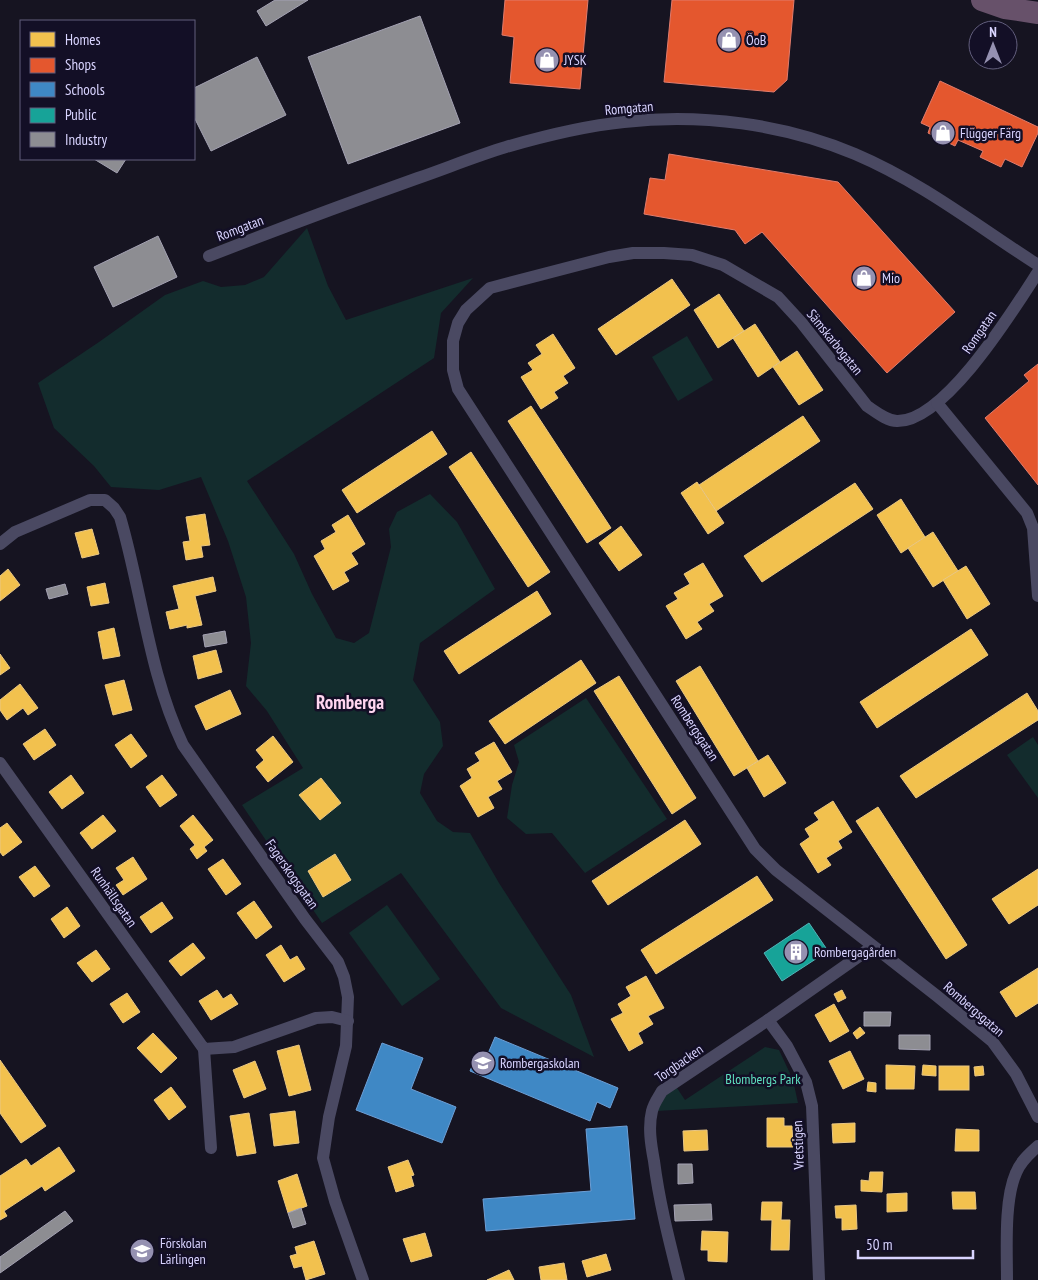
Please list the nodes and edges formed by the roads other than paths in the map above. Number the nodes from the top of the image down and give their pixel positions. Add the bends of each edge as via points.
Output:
1 (982, 0) edge
2 (1038, 13) edge
3 (209, 256) dead end
4 (1038, 265) edge
5 (1038, 272) edge
6 (490, 288) joint
7 (937, 403) junction
8 (0, 544) edge
9 (1038, 596) edge
10 (0, 763) edge
11 (872, 947) junction
12 (768, 1020) junction
13 (348, 1021) junction
14 (204, 1049) junction
15 (1038, 1117) edge
16 (1038, 1146) edge
17 (211, 1148) dead end
18 (363, 1280) edge
19 (679, 1280) edge
20 (819, 1280) edge
21 (1007, 1280) edge

1 - 2 highway via 1005,8
3 - 4 street, Romgatan via 504,148 622,122 689,119 787,131 854,154 929,192
5 - 7 street, Romgatan via 975,365
6 - 7 street, Sämskarbogatan via 633,253 692,255 723,265 778,297 867,406 880,415 897,421 914,417
6 - 11 street, Rombergsgatan via 466,310 458,323 453,341 453,370 458,389 755,849 776,870
7 - 9 street via 1027,513 1033,528
8 - 13 street, Fagerskogsgatan via 15,532 90,500 105,500 114,508 122,524 170,718 183,745 338,962 348,997
10 - 14 street, Runhällsgatan
11 - 12 street, Torgbacken
11 - 15 street, Rombergsgatan via 992,1042 1016,1074
12 - 19 street, Torgbacken via 662,1091 655,1101 650,1128 652,1148 659,1199
12 - 20 street, Vretstigen via 787,1046 806,1082 812,1106
13 - 14 street via 316,1018 234,1047
13 - 18 street, Fagerskogsgatan via 324,1158 335,1201
14 - 17 street
16 - 21 street via 1016,1172 1009,1194

